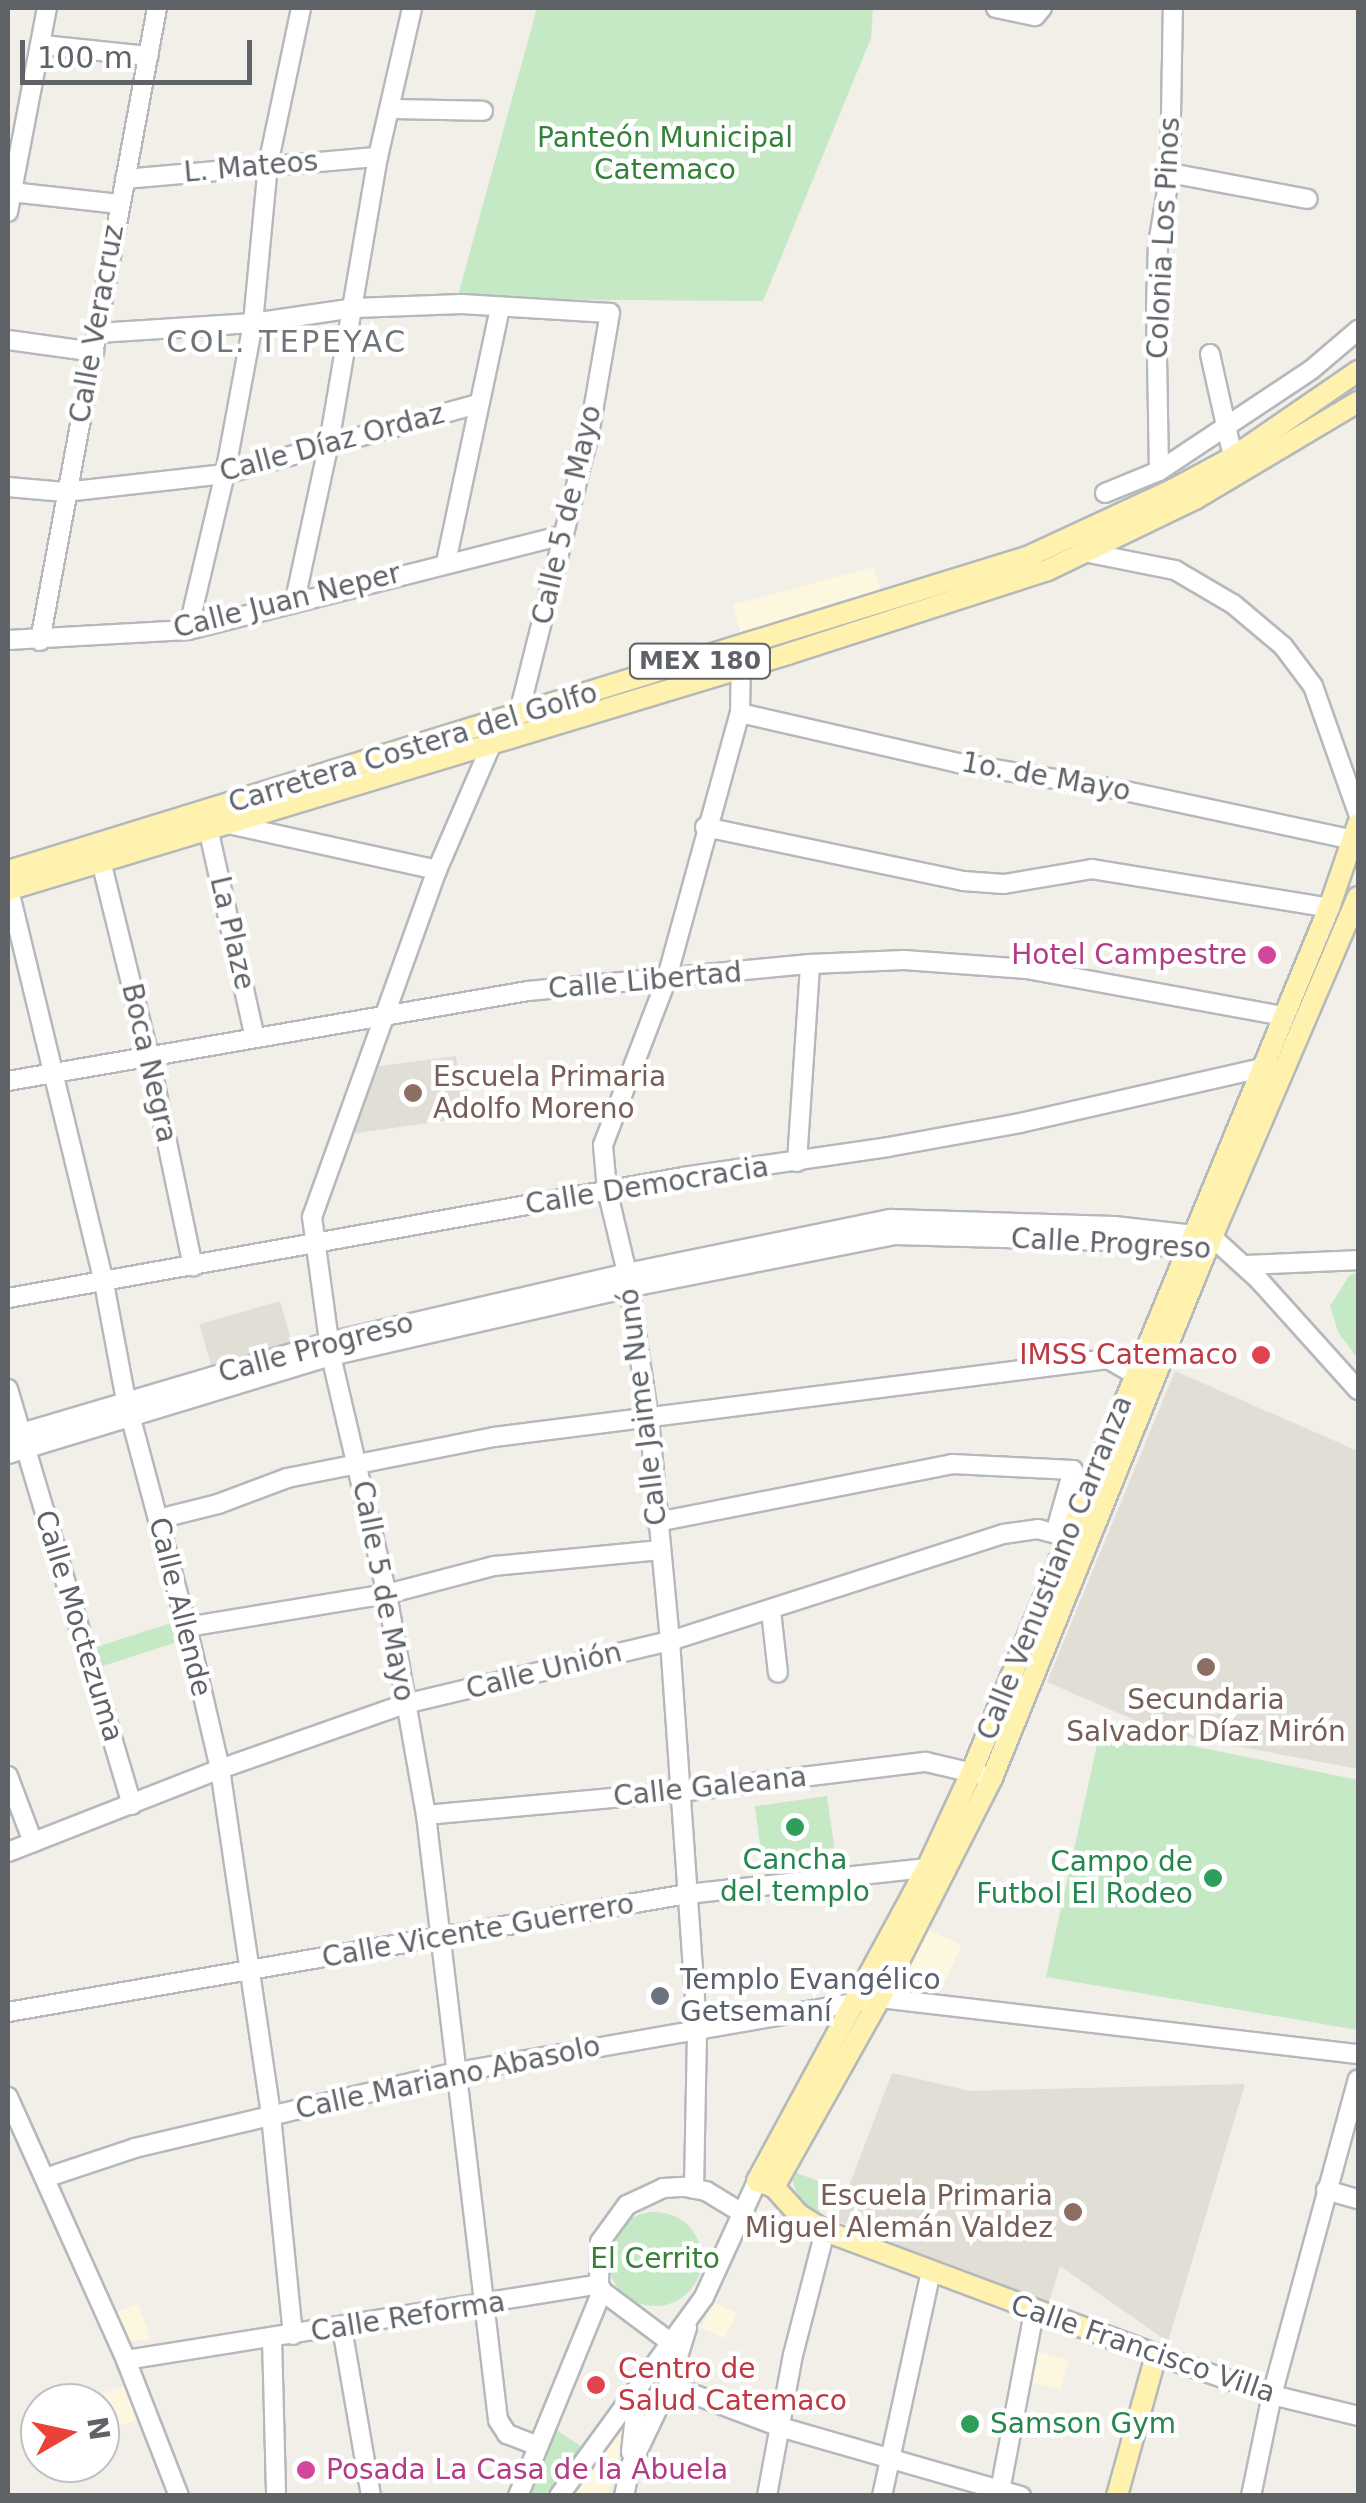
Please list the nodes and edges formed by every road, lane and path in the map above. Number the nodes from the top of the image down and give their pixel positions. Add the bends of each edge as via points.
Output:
1 (47, 8) edge
2 (157, 8) edge
3 (301, 8) edge
4 (412, 8) edge
5 (996, 8) edge
6 (1173, 8) edge
7 (1040, 11) edge
8 (42, 45) junction
9 (148, 56) junction
10 (391, 109) junction
11 (483, 111) dead end
12 (378, 157) junction
13 (268, 165) junction
14 (1170, 173) junction
15 (125, 179) junction
16 (1308, 199) dead end
17 (9, 200) edge
18 (119, 204) junction
19 (500, 307) junction
20 (354, 308) junction
21 (253, 323) junction
22 (1358, 330) edge
23 (8, 340) edge
24 (96, 342) junction
25 (1210, 354) dead end
26 (1358, 371) edge
27 (1358, 402) edge
28 (477, 404) junction
29 (1226, 429) junction
30 (329, 443) junction
31 (1238, 464) junction
32 (1159, 471) junction
33 (225, 474) junction
34 (8, 487) edge
35 (65, 492) junction
36 (1105, 493) dead end
37 (564, 535) junction
38 (1084, 552) junction
39 (446, 562) junction
40 (295, 600) junction
41 (188, 630) junction
42 (8, 640) edge
43 (40, 641) junction
44 (741, 658) junction
45 (740, 713) junction
46 (518, 716) junction
47 (492, 743) junction
48 (1358, 813) edge
49 (217, 826) junction
50 (705, 827) junction
51 (1356, 832) edge
52 (101, 861) junction
53 (438, 870) junction
54 (8, 884) edge
55 (1358, 896) edge
56 (1329, 908) junction
57 (810, 964) junction
58 (666, 980) junction
59 (386, 1013) junction
60 (1284, 1016) junction
61 (255, 1038) junction
62 (149, 1056) junction
63 (1262, 1068) junction
64 (51, 1073) junction
65 (1284, 1075) junction
66 (8, 1082) edge
67 (797, 1162) junction
68 (607, 1190) junction
69 (315, 1243) junction
70 (1206, 1244) junction
71 (1358, 1260) edge
72 (1244, 1265) junction
73 (193, 1266) junction
74 (627, 1280) junction
75 (104, 1283) junction
76 (8, 1298) edge
77 (330, 1349) junction
78 (1134, 1374) junction
79 (8, 1389) edge
80 (1358, 1390) edge
81 (128, 1407) junction
82 (649, 1420) junction
83 (15, 1443) edge
84 (358, 1462) junction
85 (158, 1519) junction
86 (657, 1522) junction
87 (1061, 1533) junction
88 (1088, 1544) junction
89 (659, 1550) junction
90 (386, 1594) junction
91 (771, 1611) junction
92 (188, 1627) junction
93 (670, 1640) junction
94 (778, 1673) dead end
95 (405, 1704) junction
96 (220, 1769) junction
97 (982, 1775) junction
98 (8, 1776) edge
99 (680, 1792) junction
100 (132, 1806) junction
101 (426, 1816) junction
102 (33, 1842) junction
103 (8, 1852) edge
104 (950, 1866) junction
105 (927, 1868) junction
106 (687, 1894) junction
107 (442, 1940) junction
108 (246, 1971) junction
109 (880, 1998) junction
110 (856, 2000) junction
111 (8, 2012) edge
112 (697, 2027) junction
113 (1358, 2054) edge
114 (457, 2072) junction
115 (1358, 2079) edge
116 (8, 2097) edge
117 (271, 2115) junction
118 (45, 2178) junction
119 (765, 2184) junction
120 (694, 2189) junction
121 (1326, 2190) junction
122 (1358, 2199) edge
123 (742, 2212) junction
124 (825, 2231) junction
125 (931, 2272) junction
126 (600, 2288) junction
127 (484, 2306) junction
128 (1034, 2312) junction
129 (692, 2313) junction
130 (342, 2328) junction
131 (293, 2335) junction
132 (272, 2338) junction
133 (670, 2342) junction
134 (1156, 2355) junction
135 (126, 2360) junction
136 (669, 2385) junction
137 (638, 2388) junction
138 (1272, 2395) junction
139 (1358, 2416) edge
140 (780, 2427) junction
141 (538, 2446) junction
142 (890, 2458) junction
143 (630, 2467) junction
144 (1000, 2493) edge
145 (179, 2496) edge
146 (276, 2496) edge
147 (371, 2496) edge
148 (518, 2496) edge
149 (559, 2496) edge
150 (624, 2496) edge
151 (766, 2496) edge
152 (882, 2496) edge
153 (1021, 2496) edge
154 (1118, 2496) edge
155 (1250, 2496) edge

1 - 8 street
2 - 9 street, Calle Veracruz
3 - 13 street
4 - 10 street
5 - 7 street
6 - 14 street, Colonia Los Pinos
8 - 9 street
8 - 17 street
9 - 15 street, Calle Veracruz
10 - 11 street
10 - 12 street
12 - 13 street, L. Mateos
12 - 20 street
13 - 15 street, L. Mateos
13 - 21 street
14 - 16 street
14 - 32 street, Colonia Los Pinos via 1158,260
15 - 18 street, Calle Veracruz
17 - 18 street
18 - 24 street, Calle Veracruz
19 - 20 street
19 - 28 street
19 - 37 street, Calle 5 de Mayo via 610,313
20 - 21 street
20 - 30 street
21 - 24 street
21 - 33 street
22 - 29 street
23 - 24 street
24 - 35 street, Calle Veracruz
25 - 29 street
26 - 31 main road, Carretera Costera del Golfo / MEX 180
27 - 31 main road, Carretera Costera del Golfo / MEX 180
28 - 30 street, Calle Díaz Ordaz
28 - 39 street
29 - 31 street
29 - 32 street
30 - 33 street, Calle Díaz Ordaz
30 - 40 street
31 - 38 main road, Carretera Costera del Golfo / MEX 180
31 - 44 main road, Carretera Costera del Golfo / MEX 180 via 1027,557
32 - 36 street
33 - 35 street, Calle Díaz Ordaz
33 - 41 street
34 - 35 street, Calle Díaz Ordaz
35 - 43 street, Calle Veracruz
37 - 39 street, Calle Juan Neper
37 - 46 street, Calle 5 de Mayo
38 - 44 main road, Carretera Costera del Golfo / MEX 180 via 1048,570
38 - 48 street via 1174,570 1233,604 1283,646 1314,686
39 - 40 street, Calle Juan Neper
40 - 41 street, Calle Juan Neper
41 - 43 street, Calle Juan Neper
42 - 43 street, Calle Juan Neper
44 - 45 street, Calle Jaime Nunó
44 - 46 main road, Carretera Costera del Golfo / MEX 180
44 - 47 main road, Carretera Costera del Golfo / MEX 180
45 - 50 street, Calle Jaime Nunó
45 - 51 street, 1o. de Mayo via 958,763
46 - 54 main road, Carretera Costera del Golfo / MEX 180
47 - 49 main road, Carretera Costera del Golfo / MEX 180
47 - 53 street, Calle 5 de Mayo
49 - 52 main road, Carretera Costera del Golfo / MEX 180
49 - 53 street
49 - 61 street, La Plaze
50 - 56 street via 963,882 1004,884 1092,868
50 - 58 street, Calle Jaime Nunó
51 - 56 main road, Calle Venustiano Carranza
52 - 54 main road, Carretera Costera del Golfo / MEX 180
52 - 62 street, Boca Negra
53 - 59 street, Calle 5 de Mayo
54 - 64 street, Calle Allende
55 - 65 main road, Calle Venustiano Carranza
56 - 60 main road, Calle Venustiano Carranza
57 - 58 street, Calle Libertad
57 - 60 street, Calle Libertad via 904,960 1027,969
57 - 67 street
58 - 59 street, Calle Libertad via 528,991
58 - 68 street, Calle Jaime Nunó via 603,1145
59 - 61 street, Calle Libertad
59 - 69 street, Calle 5 de Mayo via 312,1217
60 - 63 main road, Calle Venustiano Carranza
61 - 62 street, Calle Libertad
62 - 64 street, Calle Libertad
62 - 73 street, Boca Negra
63 - 65 street
63 - 67 street, Calle Democracia via 1020,1123
63 - 70 main road, Calle Venustiano Carranza
64 - 66 street, Calle Libertad
64 - 75 street, Calle Allende
65 - 70 main road, Calle Venustiano Carranza
67 - 68 street, Calle Democracia
68 - 69 street, Calle Democracia
68 - 74 street, Calle Jaime Nunó
69 - 73 street, Calle Democracia
69 - 77 street, Calle 5 de Mayo
70 - 72 street
70 - 74 street, Calle Progreso via 1114,1226 892,1227
70 - 78 main road, Calle Venustiano Carranza
70 - 88 main road, Calle Venustiano Carranza
71 - 72 street
72 - 80 street
73 - 75 street, Calle Democracia
74 - 77 street, Calle Progreso
74 - 82 street, Calle Jaime Nunó
75 - 76 street, Calle Democracia
75 - 81 street, Calle Allende
77 - 81 street, Calle Progreso
77 - 84 street, Calle 5 de Mayo
78 - 82 street via 1108,1359
78 - 87 main road, Calle Venustiano Carranza
79 - 83 street, Calle Moctezuma
81 - 83 street, Calle Progreso
81 - 85 street, Calle Allende
82 - 84 street via 494,1437
82 - 86 street, Calle Jaime Nunó
83 - 100 street, Calle Moctezuma
84 - 85 street
84 - 90 street, Calle 5 de Mayo
85 - 92 street, Calle Allende
86 - 87 street via 952,1464 1073,1470
86 - 89 street, Calle Jaime Nunó
87 - 88 street, Calle Unión
87 - 91 street, Calle Unión via 1003,1534
87 - 97 main road, Calle Venustiano Carranza
88 - 97 main road, Calle Venustiano Carranza
89 - 90 street via 494,1566
89 - 93 street, Calle Jaime Nunó
90 - 92 street
90 - 95 street, Calle 5 de Mayo
91 - 93 street, Calle Unión
91 - 94 street
92 - 96 street, Calle Allende
93 - 95 street, Calle Unión
93 - 99 street, Calle Jaime Nunó
95 - 96 street, Calle Unión
95 - 101 street, Calle 5 de Mayo
96 - 100 street, Calle Unión
96 - 108 street, Calle Allende
97 - 99 street, Calle Galeana via 926,1762
97 - 104 main road, Calle Venustiano Carranza
97 - 105 main road, Calle Venustiano Carranza
98 - 102 street
99 - 101 street, Calle Galeana
99 - 106 street, Calle Jaime Nunó
100 - 102 street, Calle Unión
101 - 107 street, Calle 5 de Mayo
102 - 103 street, Calle Unión
104 - 105 street, Calle Vicente Guerrero
104 - 109 main road, Calle Venustiano Carranza
105 - 106 street, Calle Vicente Guerrero
105 - 110 main road, Calle Venustiano Carranza
106 - 107 street, Calle Vicente Guerrero
106 - 112 street, Calle Jaime Nunó
107 - 108 street, Calle Vicente Guerrero
107 - 114 street, Calle 5 de Mayo
108 - 111 street, Calle Vicente Guerrero
108 - 117 street, Calle Allende
109 - 110 street, Calle Mariano Abasolo
109 - 113 street
109 - 119 main road, Calle Venustiano Carranza
110 - 112 street, Calle Mariano Abasolo
110 - 119 main road, Calle Venustiano Carranza
112 - 114 street, Calle Mariano Abasolo
112 - 120 street, Calle Jaime Nunó
114 - 117 street, Calle Mariano Abasolo
114 - 127 street, Calle 5 de Mayo
115 - 121 street
116 - 118 street
117 - 118 street, Calle Mariano Abasolo
117 - 131 street, Calle Allende
118 - 135 street
119 - 123 street
119 - 124 main road, Calle Francisco Villa
120 - 123 street
120 - 126 street via 663,2188 626,2205 600,2242
121 - 122 street
121 - 138 street
123 - 129 street
124 - 125 main road, Calle Francisco Villa
124 - 140 street
125 - 128 main road, Calle Francisco Villa
125 - 142 street
126 - 127 street, Calle Reforma
126 - 133 street
126 - 141 street
127 - 130 street, Calle Reforma
127 - 141 street, Calle 5 de Mayo via 498,2420 506,2434
128 - 134 main road, Calle Francisco Villa
128 - 144 street
129 - 133 street
129 - 136 street
130 - 131 street, Calle Reforma
130 - 147 street
131 - 132 street, Calle Reforma
132 - 135 street, Calle Reforma
132 - 146 street
133 - 137 street
134 - 138 street, Calle Francisco Villa
134 - 154 main road
135 - 145 street
136 - 140 street
136 - 143 street
137 - 143 street
137 - 149 street
138 - 139 street, Calle Francisco Villa
138 - 155 street
140 - 142 street
140 - 151 street
141 - 148 street
142 - 144 street
142 - 152 street
143 - 150 street
144 - 153 street

